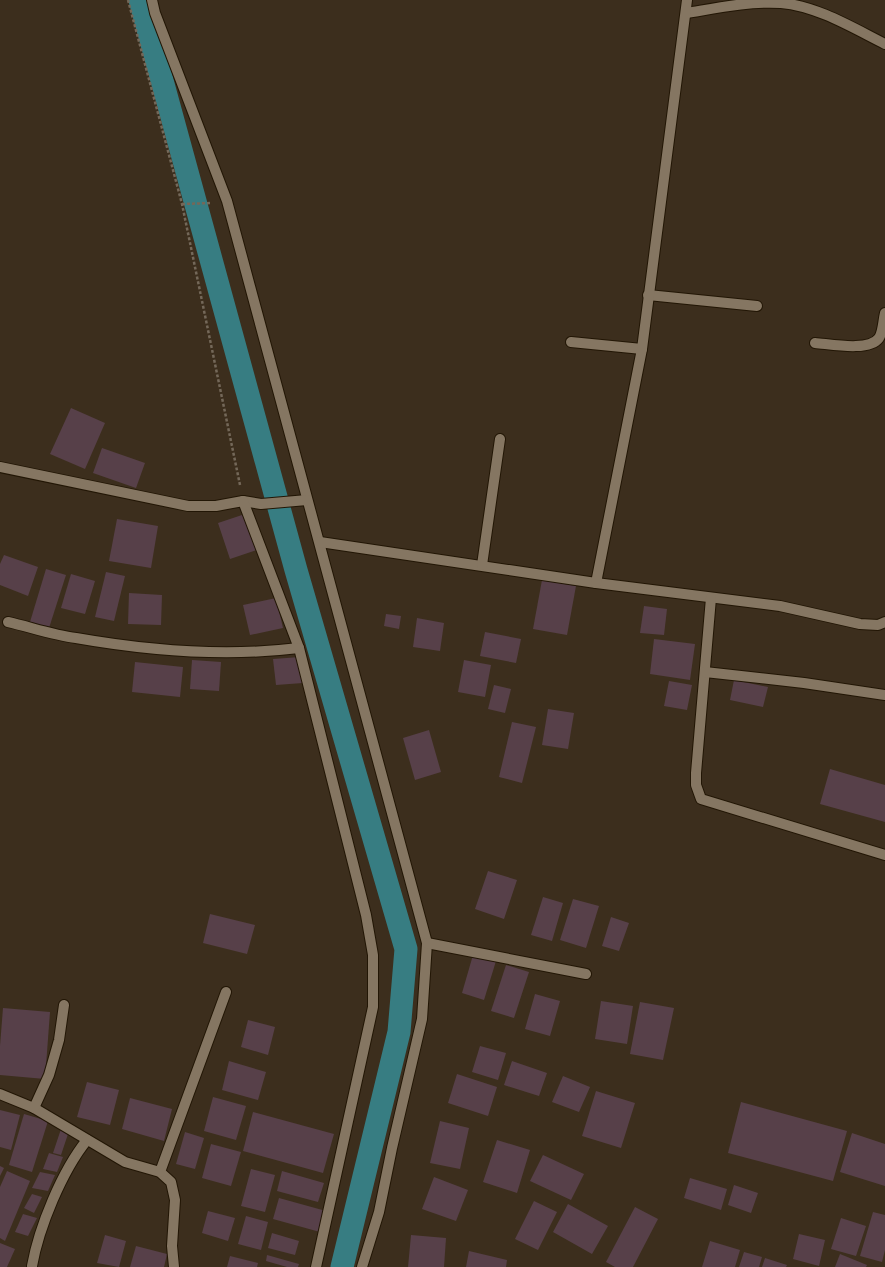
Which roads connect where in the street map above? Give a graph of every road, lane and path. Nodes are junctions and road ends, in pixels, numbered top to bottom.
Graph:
1 (128, 0) edge
2 (152, 0) edge
3 (687, 0) edge
4 (687, 12) junction
5 (885, 44) edge
6 (218, 202) dead end
7 (182, 204) junction
8 (648, 294) junction
9 (757, 306) dead end
10 (885, 313) edge
11 (571, 342) dead end
12 (815, 343) dead end
13 (642, 349) junction
14 (500, 439) dead end
15 (0, 467) edge
16 (307, 500) junction
17 (243, 501) junction
18 (320, 542) junction
19 (482, 565) junction
20 (596, 583) junction
21 (710, 598) junction
22 (8, 622) dead end
23 (885, 622) edge
24 (299, 648) junction
25 (705, 672) junction
26 (885, 695) edge
27 (885, 855) edge
28 (426, 943) junction
29 (586, 974) dead end
30 (226, 992) dead end
31 (64, 1005) dead end
32 (0, 1094) edge
33 (34, 1108) junction
34 (87, 1140) junction
35 (160, 1172) junction
36 (33, 1267) edge
37 (174, 1267) edge
38 (316, 1267) edge
39 (362, 1267) edge

1 - 7 path
2 - 16 street
3 - 4 street
4 - 5 street
4 - 8 street
6 - 7 path
7 - 17 path
8 - 9 street
8 - 13 street
10 - 12 street
11 - 13 street
13 - 20 street
14 - 19 street
15 - 17 street
16 - 17 street
16 - 18 street
17 - 24 street
18 - 19 street
18 - 28 street
19 - 20 street
20 - 21 street
21 - 23 street
21 - 25 street
22 - 24 street
24 - 38 street
25 - 26 street
25 - 27 street
28 - 29 street
28 - 39 street
30 - 35 street
31 - 33 street
32 - 33 street
33 - 34 street
34 - 35 street
34 - 36 street
35 - 37 street

